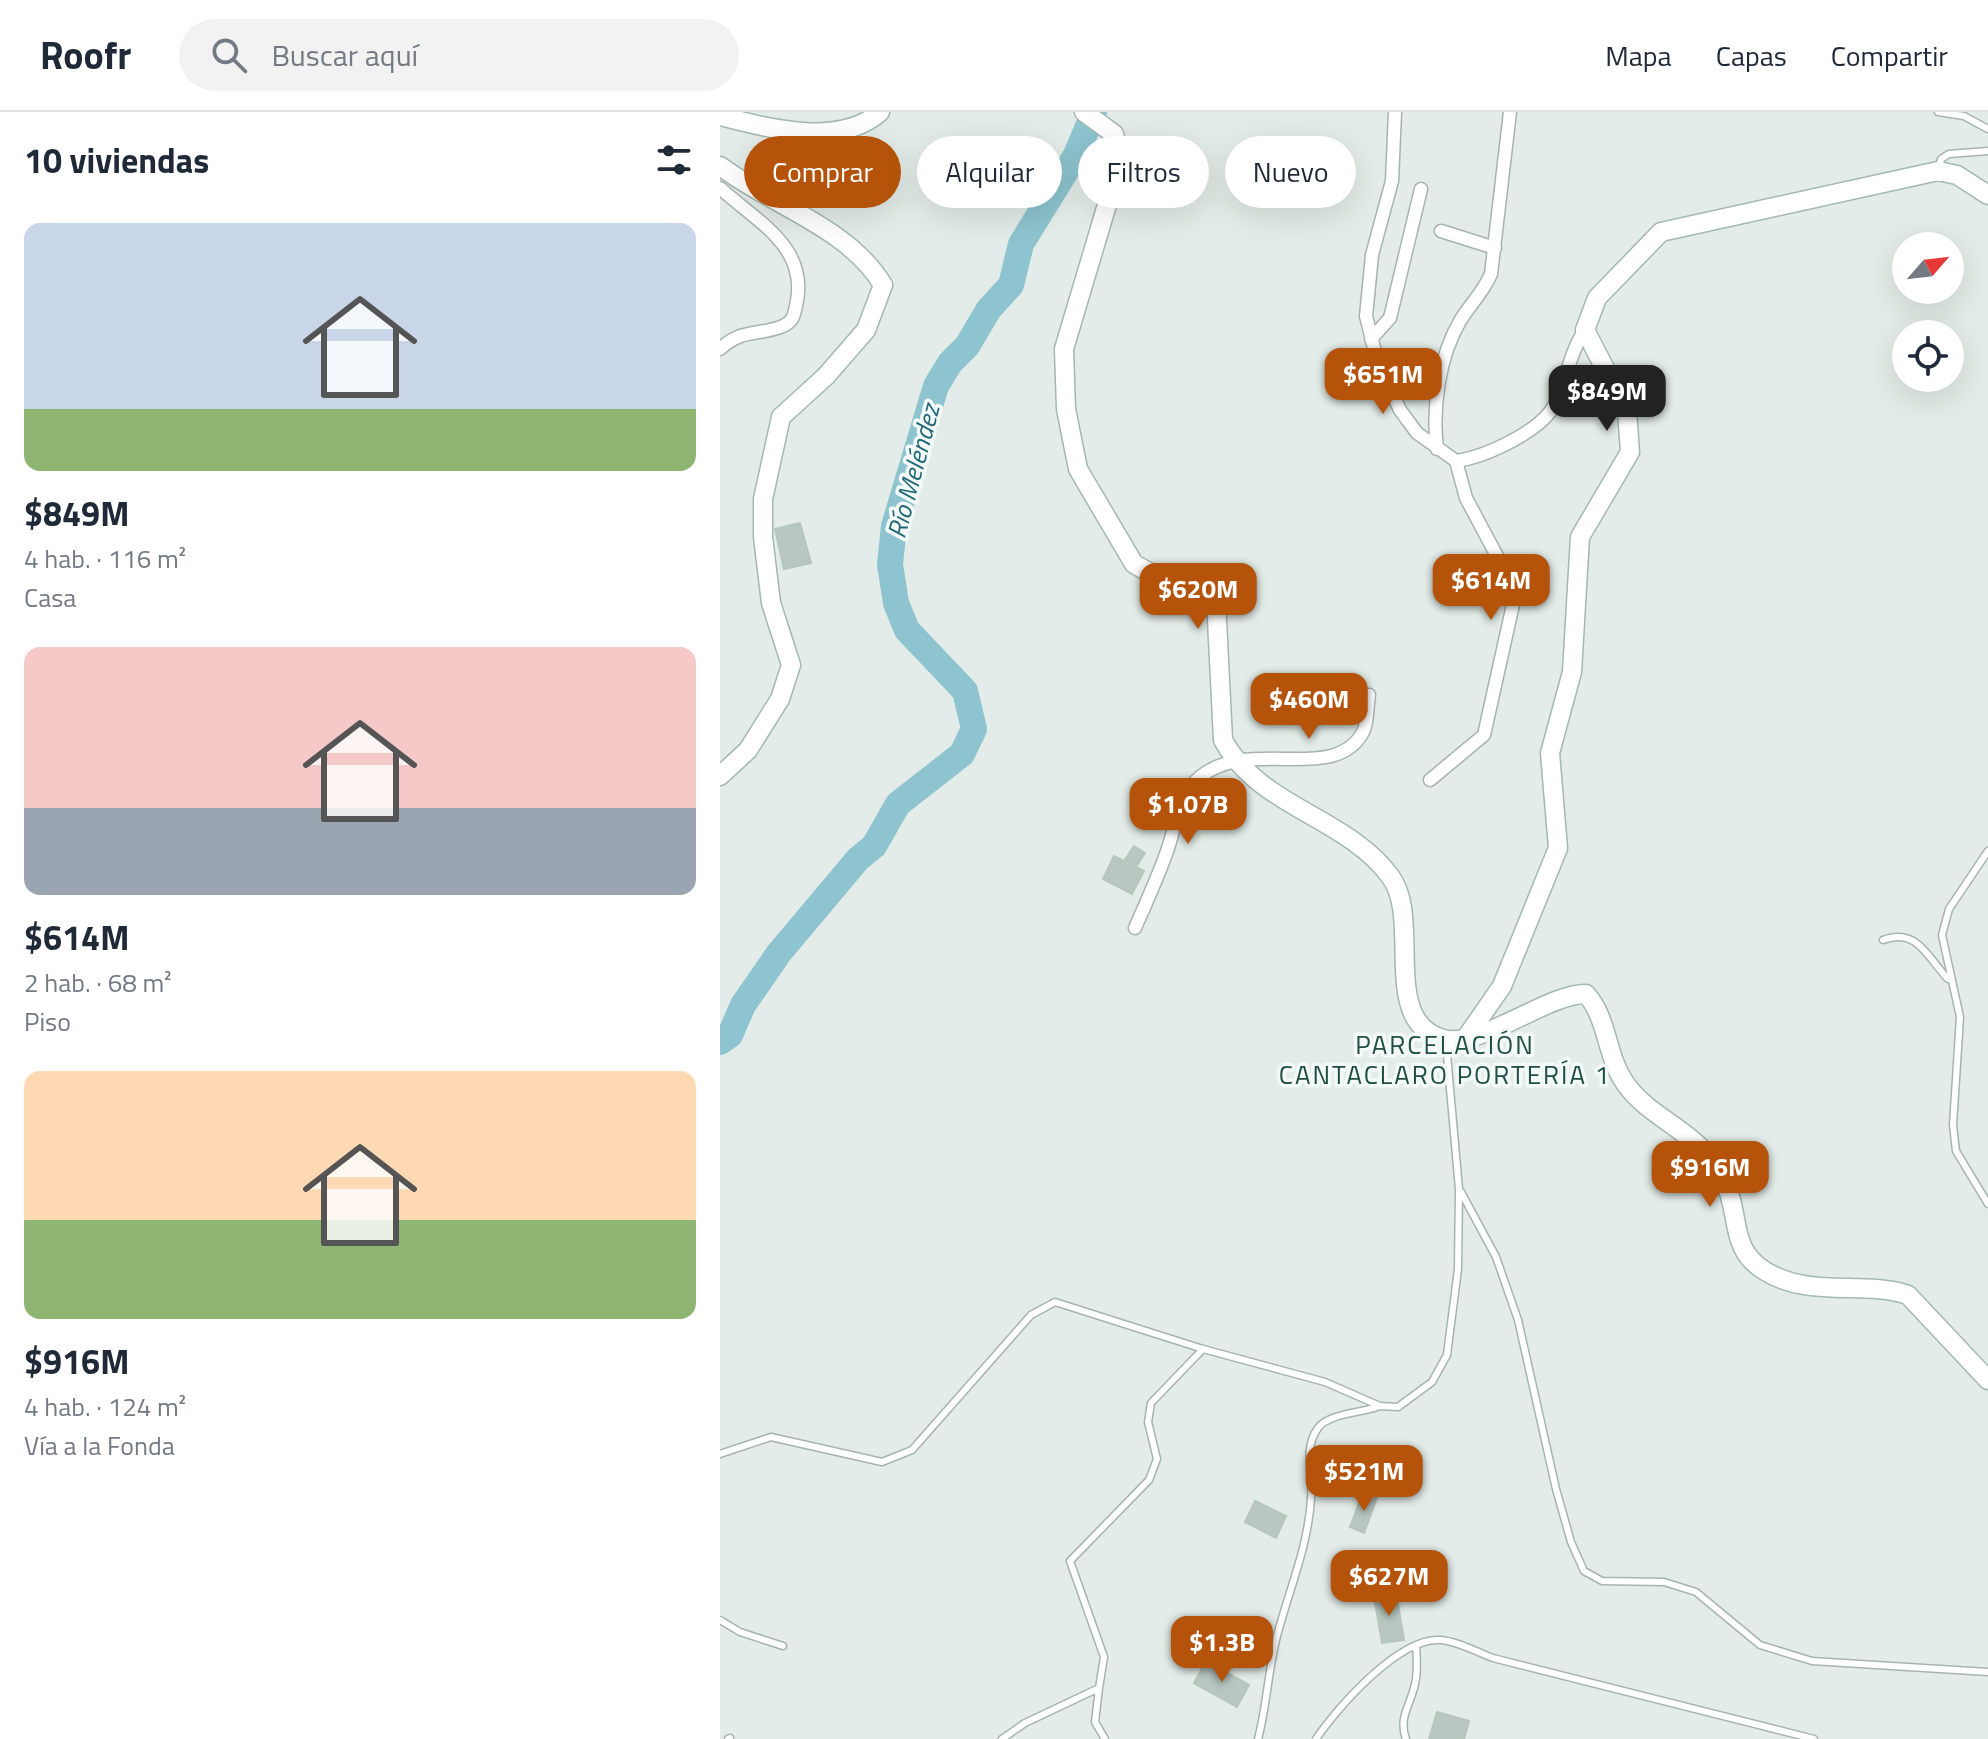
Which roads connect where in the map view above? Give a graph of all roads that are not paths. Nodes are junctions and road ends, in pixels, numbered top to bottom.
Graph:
1 (880, 112) edge
2 (1084, 112) edge
3 (1395, 112) edge
4 (1510, 112) edge
5 (1938, 112) edge
6 (720, 116) edge
7 (1988, 129) edge
8 (1988, 151) edge
9 (720, 166) edge
10 (1938, 171) junction
11 (720, 188) edge
12 (1421, 189) dead end
13 (1988, 195) edge
14 (1441, 231) dead end
15 (1495, 248) junction
16 (1585, 330) junction
17 (1371, 339) junction
18 (720, 349) edge
19 (1437, 449) junction
20 (1456, 461) junction
21 (1369, 695) dead end
22 (1234, 759) junction
23 (720, 776) edge
24 (1430, 780) dead end
25 (1988, 851) edge
26 (1135, 928) dead end
27 (1883, 940) dead end
28 (1950, 982) junction
29 (1468, 1035) junction
30 (1446, 1040) junction
31 (1459, 1189) junction
32 (1988, 1204) edge
33 (1203, 1349) junction
34 (1988, 1380) edge
35 (1380, 1406) junction
36 (720, 1454) edge
37 (720, 1620) edge
38 (1416, 1645) junction
39 (783, 1646) dead end
40 (1988, 1672) edge
41 (1099, 1688) junction
42 (1011, 1736) edge
43 (1002, 1739) edge
44 (1105, 1739) edge
45 (1258, 1739) edge
46 (1316, 1739) edge
47 (1406, 1739) edge
48 (1814, 1739) edge

1 - 6 street
2 - 22 street
3 - 17 street
4 - 15 street
5 - 7 lane
8 - 10 lane
9 - 23 street
10 - 13 street
10 - 16 street
11 - 18 street
12 - 17 street
14 - 15 street
15 - 19 street
16 - 20 street
16 - 29 street
17 - 19 street
19 - 20 street
20 - 24 street
21 - 22 street
22 - 26 street
22 - 30 street
25 - 28 lane
27 - 28 lane
28 - 32 lane
29 - 30 street
29 - 34 street
30 - 31 lane
31 - 35 lane
31 - 40 lane
33 - 35 lane
33 - 36 lane
33 - 41 lane
35 - 45 lane
37 - 39 lane
38 - 46 lane
38 - 47 lane
38 - 48 lane
41 - 42 lane
41 - 44 lane
42 - 43 lane

